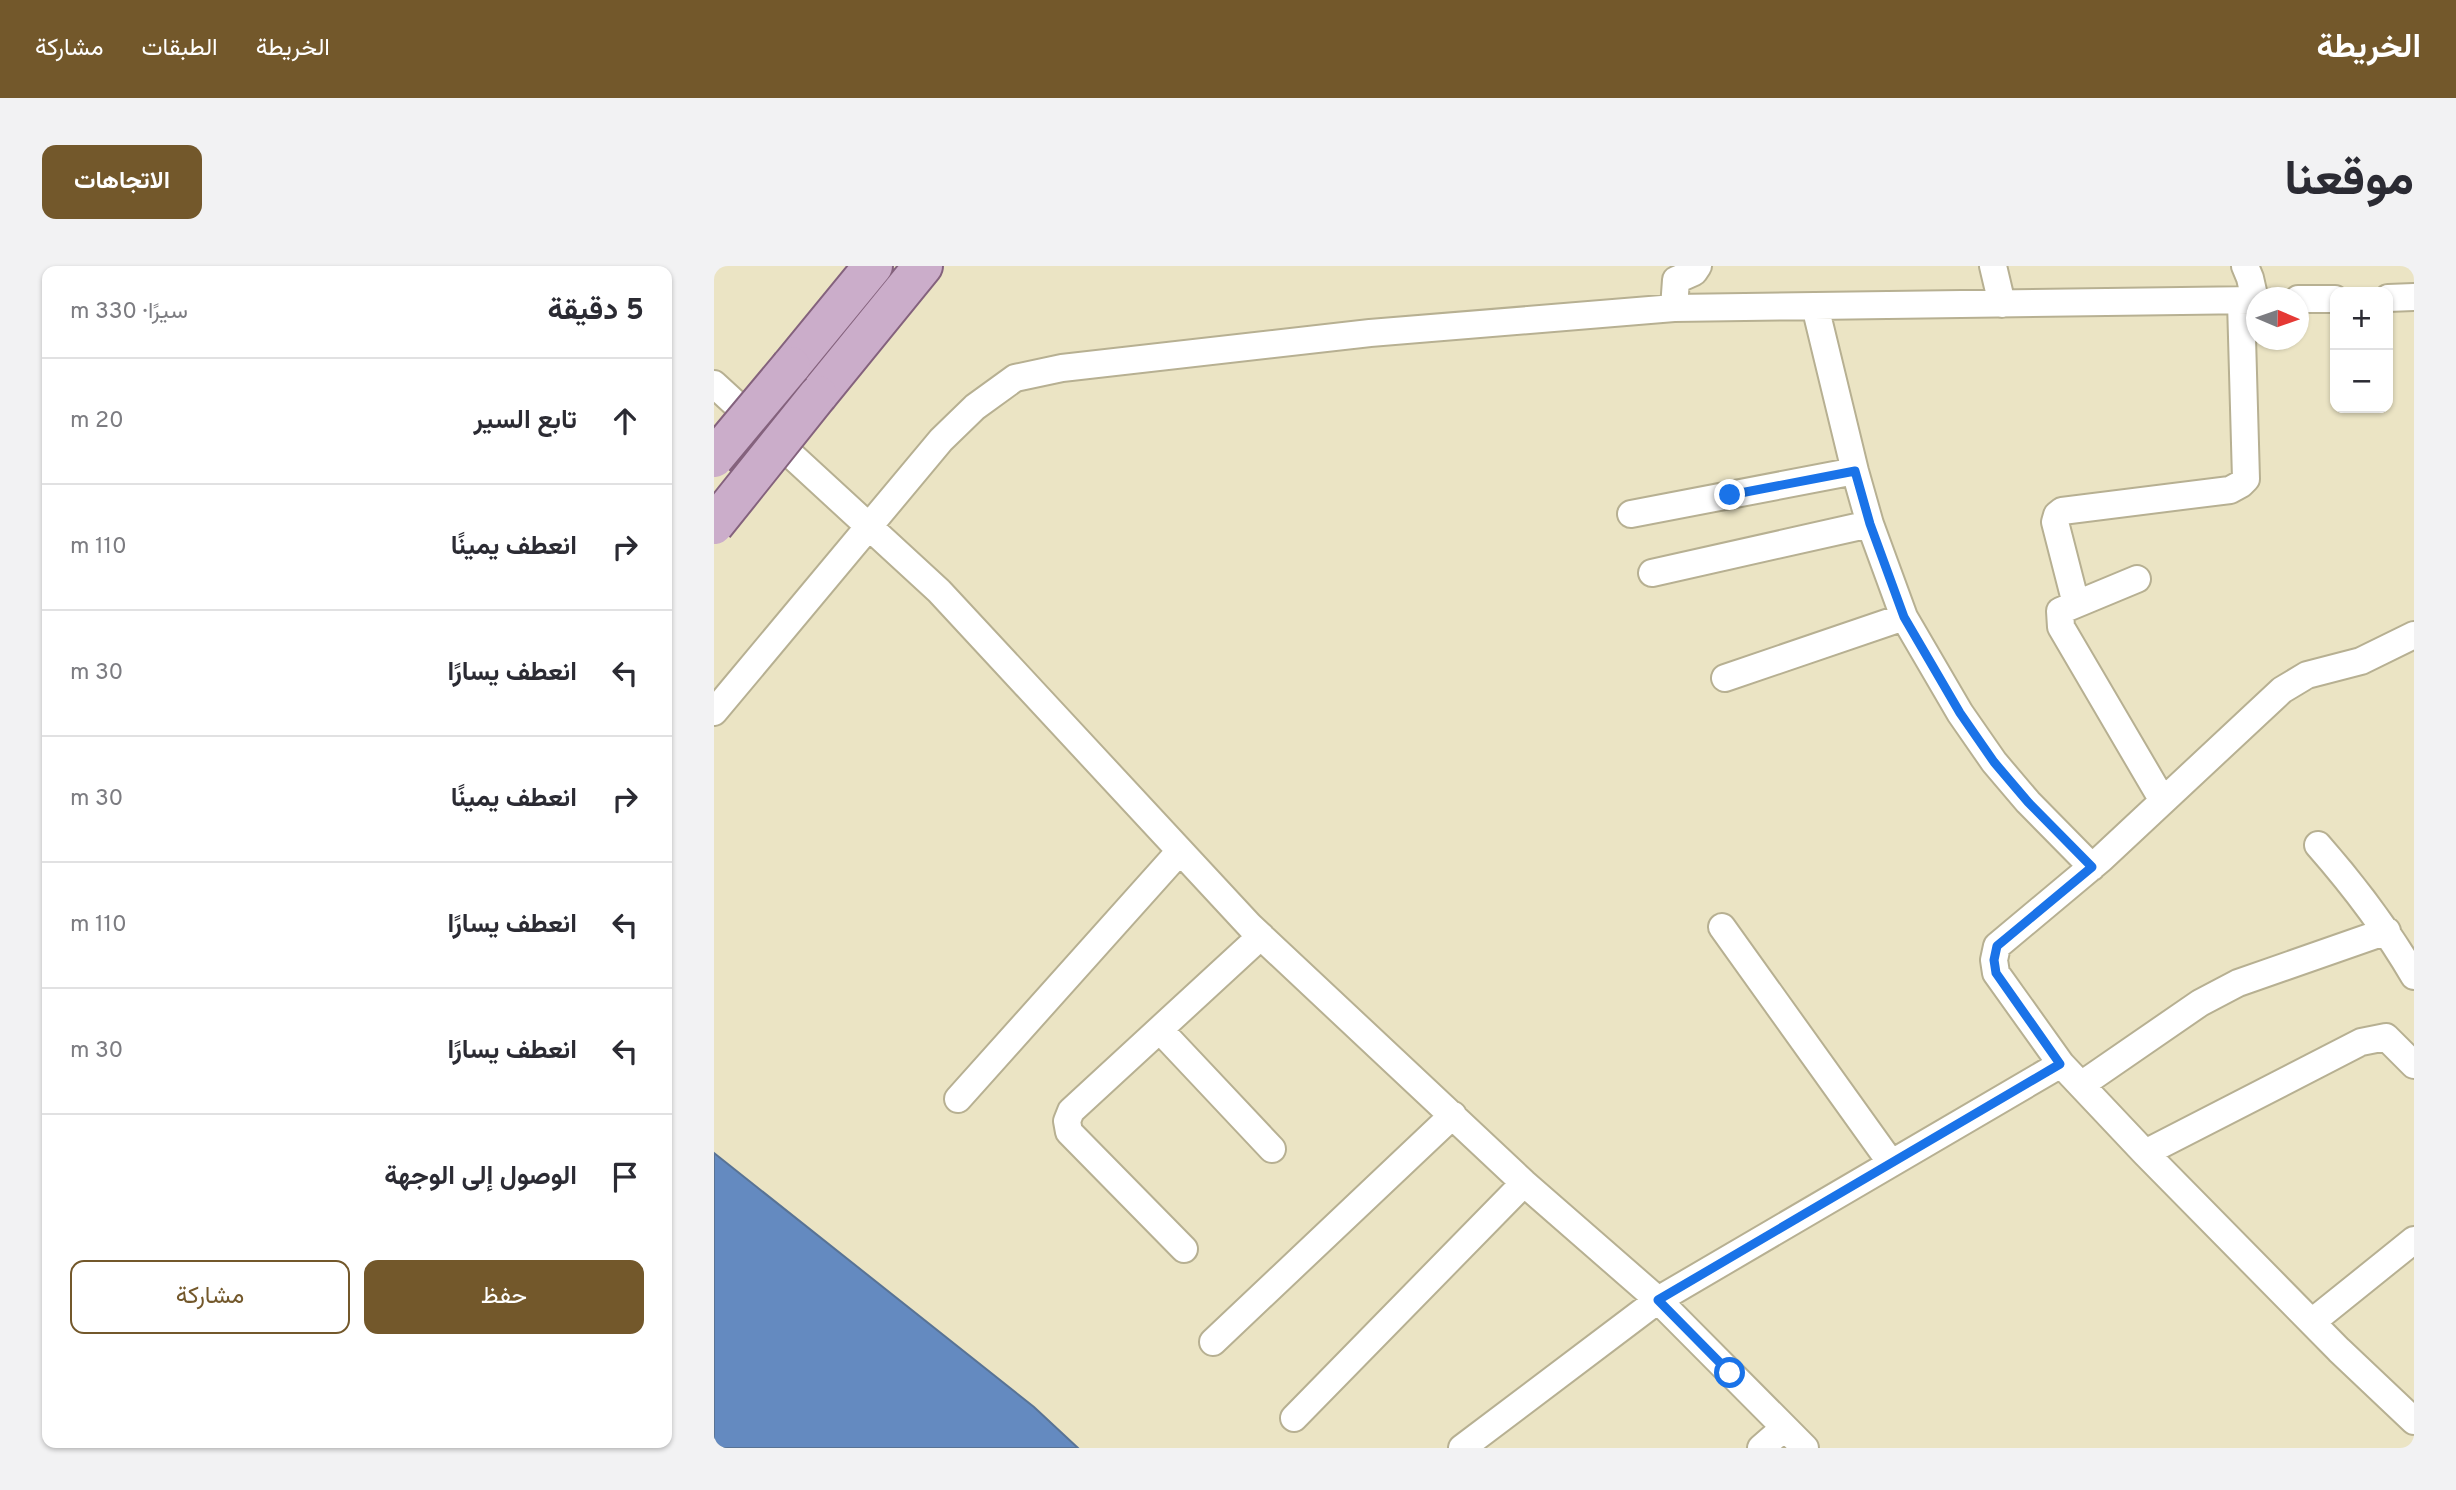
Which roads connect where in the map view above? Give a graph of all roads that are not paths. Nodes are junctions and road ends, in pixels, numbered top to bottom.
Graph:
1 (873, 266) edge
2 (923, 266) edge
3 (1698, 266) edge
4 (1993, 266) edge
5 (2245, 266) edge
6 (2250, 287) edge
7 (2393, 298) edge
8 (2414, 298) edge
9 (2309, 299) edge
10 (2330, 299) edge
11 (2246, 301) edge
12 (2002, 304) junction
13 (1815, 306) junction
14 (1674, 308) junction
15 (2250, 350) edge
16 (714, 384) edge
17 (714, 458) edge
18 (1855, 471) junction
19 (1631, 514) dead end
20 (1870, 524) junction
21 (714, 525) edge
22 (869, 525) junction
23 (1653, 573) dead end
24 (2137, 579) dead end
25 (2076, 604) junction
26 (1904, 617) junction
27 (2414, 635) edge
28 (1725, 678) dead end
29 (714, 712) edge
30 (2164, 801) junction
31 (2318, 845) dead end
32 (1180, 851) junction
33 (2092, 867) junction
34 (1722, 927) dead end
35 (2387, 932) junction
36 (1261, 936) junction
37 (2414, 976) edge
38 (1160, 1030) junction
39 (2410, 1054) edge
40 (2060, 1064) junction
41 (2081, 1086) junction
42 (958, 1099) dead end
43 (1453, 1115) junction
44 (1272, 1149) dead end
45 (2145, 1153) junction
46 (1891, 1163) junction
47 (1524, 1183) junction
48 (2414, 1240) edge
49 (1184, 1250) dead end
50 (1658, 1300) junction
51 (2312, 1322) junction
52 (1213, 1342) dead end
53 (1294, 1418) dead end
54 (2414, 1421) edge
55 (1784, 1428) junction
56 (1475, 1444) edge
57 (1760, 1448) edge
58 (1805, 1448) edge

1 - 17 main road, bridge
2 - 21 main road, bridge
3 - 14 street
4 - 12 street
5 - 6 street
7 - 8 street
9 - 10 street
11 - 12 street
12 - 13 street
13 - 14 street
13 - 18 street
14 - 22 street
15 - 25 street
16 - 22 street
18 - 19 street
18 - 20 street
20 - 23 street
20 - 26 street
22 - 29 street
22 - 32 street
24 - 25 street
25 - 30 street
26 - 28 street
26 - 33 street
27 - 30 street
30 - 33 street
31 - 35 street
32 - 36 street
32 - 42 street
33 - 40 street
34 - 46 street
35 - 37 street
35 - 41 street
36 - 38 street
36 - 43 street
38 - 44 street
38 - 49 street
39 - 45 street
40 - 41 street
40 - 46 street
41 - 45 street
43 - 47 street
43 - 52 street
45 - 51 street
46 - 50 street
47 - 50 street
47 - 53 street
48 - 51 street
50 - 55 street
50 - 56 street
51 - 54 street
55 - 57 street
55 - 58 street

